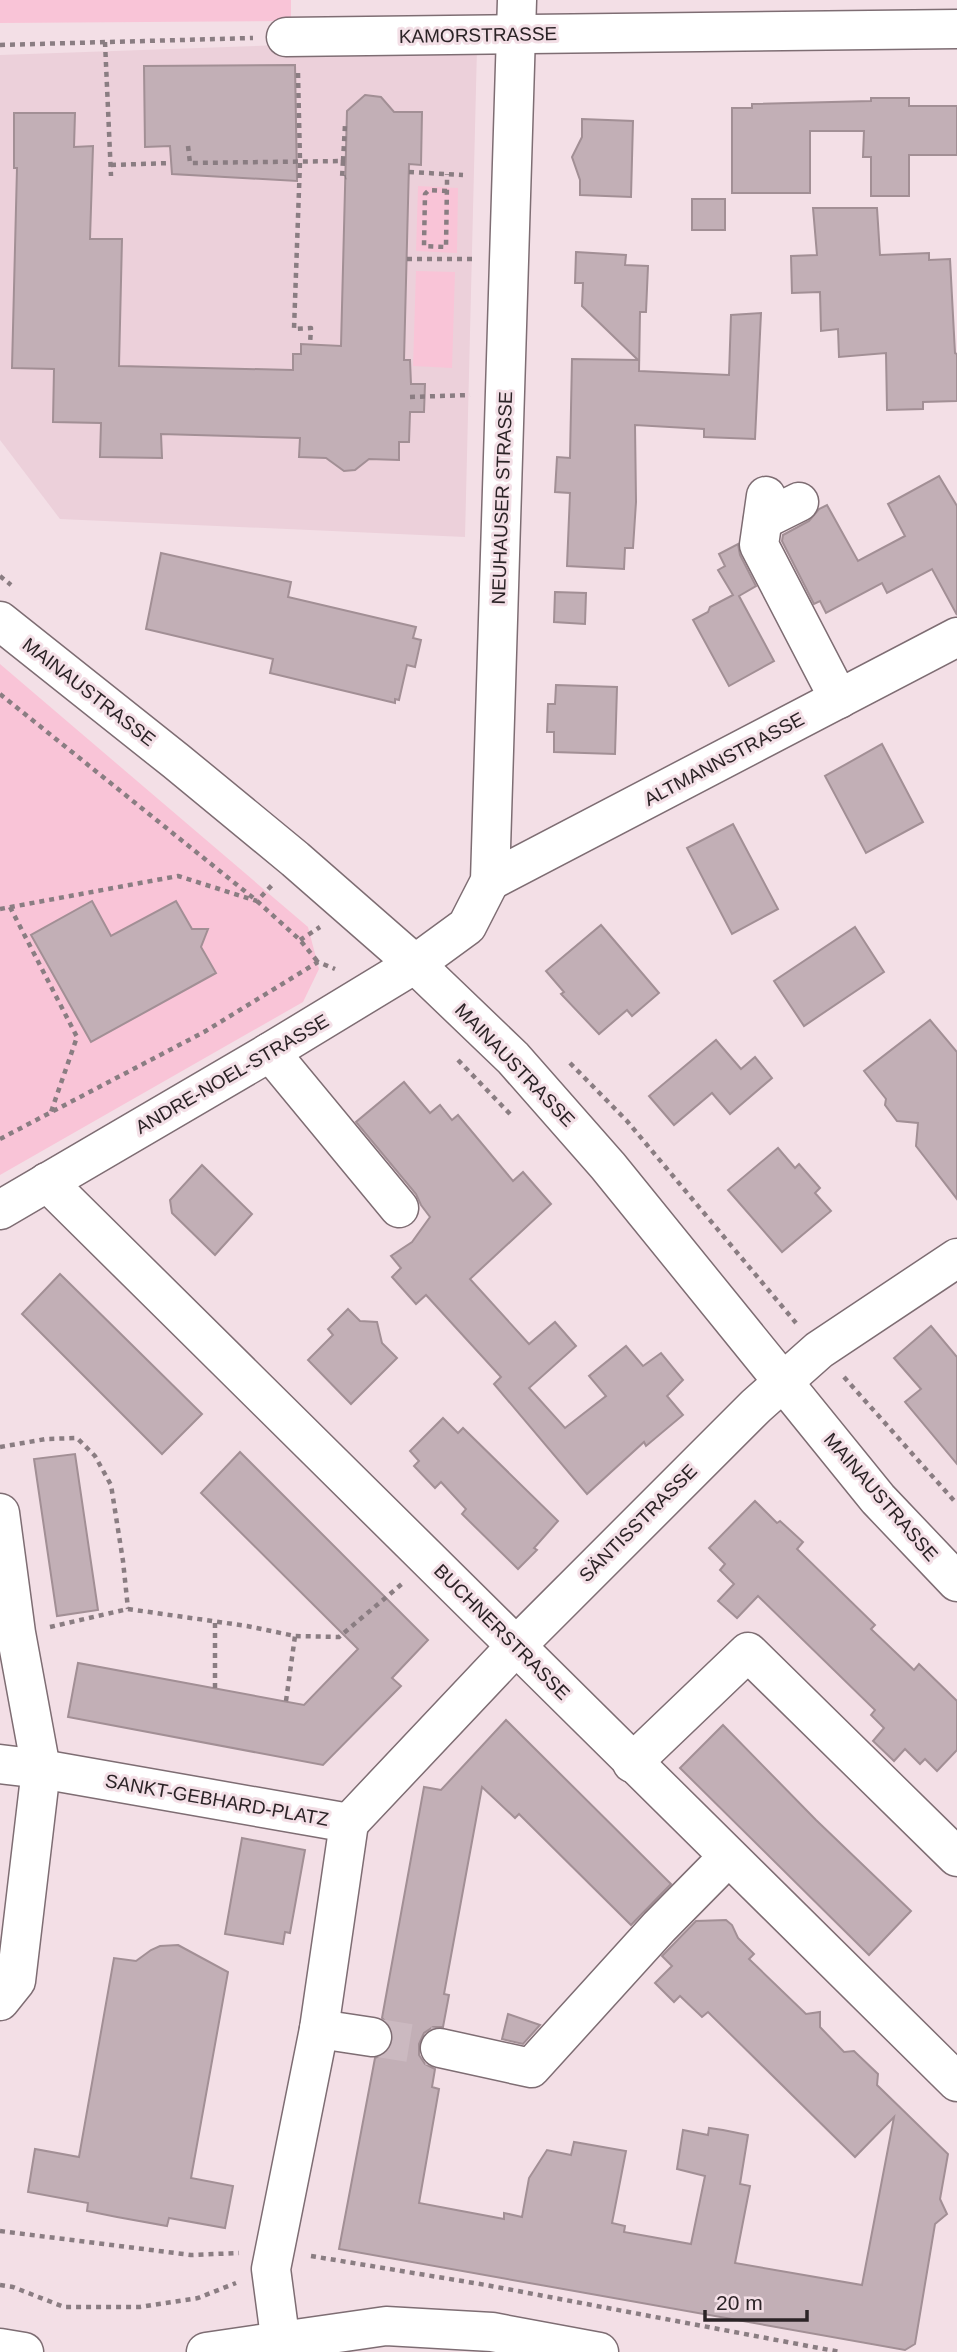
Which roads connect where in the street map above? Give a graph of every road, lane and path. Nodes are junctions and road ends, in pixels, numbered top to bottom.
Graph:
1 (517, 17) edge
2 (957, 29) edge
3 (292, 37) junction
4 (105, 42) junction
5 (0, 45) edge
6 (347, 125) dead end
7 (188, 146) dead end
8 (343, 161) junction
9 (300, 162) junction
10 (171, 163) dead end
11 (111, 165) junction
12 (409, 172) dead end
13 (447, 174) junction
14 (463, 175) dead end
15 (111, 176) dead end
16 (346, 177) dead end
17 (447, 191) junction
18 (407, 259) dead end
19 (510, 259) junction
20 (310, 345) dead end
21 (457, 395) dead end
22 (410, 397) dead end
23 (776, 506) dead end
24 (0, 621) edge
25 (957, 637) edge
26 (0, 694) edge
27 (839, 699) junction
28 (490, 881) junction
29 (257, 901) junction
30 (10, 907) junction
31 (0, 909) edge
32 (318, 962) junction
33 (415, 964) junction
34 (378, 987) junction
35 (270, 1052) junction
36 (561, 1054) dead end
37 (50, 1113) junction
38 (0, 1139) edge
39 (47, 1182) junction
40 (399, 1208) dead end
41 (0, 1210) edge
42 (957, 1258) edge
43 (820, 1350) junction
44 (784, 1382) junction
45 (0, 1447) edge
46 (957, 1504) edge
47 (0, 1513) edge
48 (428, 1558) junction
49 (957, 1582) edge
50 (128, 1609) junction
51 (215, 1622) junction
52 (16, 1633) junction
53 (295, 1636) junction
54 (516, 1646) junction
55 (215, 1688) dead end
56 (286, 1701) dead end
57 (632, 1763) junction
58 (0, 1764) edge
59 (41, 1769) junction
60 (349, 1823) junction
61 (728, 1857) junction
62 (957, 1857) edge
63 (0, 2001) edge
64 (319, 2029) junction
65 (372, 2036) tunnel mouth
66 (440, 2048) tunnel mouth
67 (957, 2082) edge
68 (0, 2231) edge
69 (274, 2251) junction
70 (320, 2256) junction
71 (0, 2285) edge
72 (281, 2346) edge
73 (0, 2348) edge
74 (24, 2352) edge
75 (206, 2352) edge
76 (599, 2352) edge
77 (840, 2352) edge

1 - 2 street, KAMORSTRASSE
1 - 3 street, KAMORSTRASSE
1 - 19 street, NEUHAUSER STRASSE
3 - 4 path
3 - 9 path
4 - 5 path
4 - 11 path
6 - 8 path
7 - 9 path
8 - 9 path
8 - 16 path
9 - 20 path
10 - 11 path
11 - 15 path
12 - 13 path
13 - 14 path
13 - 17 path
17 - 17 path
18 - 19 path
19 - 28 street, NEUHAUSER STRASSE
21 - 22 path
23 - 27 street
24 - 33 street, MAINAUSTRASSE
25 - 27 street, ALTMANNSTRASSE
26 - 29 path
27 - 28 street, ALTMANNSTRASSE
28 - 33 street, NEUHAUSER STRASSE
29 - 30 path
29 - 32 path
30 - 31 path
30 - 37 path
32 - 34 path
32 - 37 path
33 - 34 street, ANDRE-NOEL-STRASSE
33 - 44 street, MAINAUSTRASSE
34 - 35 street, ANDRE-NOEL-STRASSE
35 - 39 street, ANDRE-NOEL-STRASSE
35 - 40 street
36 - 43 path
37 - 38 path
39 - 41 street, ANDRE-NOEL-STRASSE
39 - 48 street, BUCHNERSTRASSE
42 - 43 street, SÄNTISSTRASSE
43 - 44 street, SÄNTISSTRASSE
43 - 46 path
44 - 49 street, MAINAUSTRASSE
44 - 54 street, SÄNTISSTRASSE
45 - 50 path
47 - 52 street
48 - 53 path
48 - 54 street, BUCHNERSTRASSE
50 - 51 path
50 - 52 path
51 - 53 path
51 - 55 path
52 - 59 street
53 - 56 path
54 - 57 street, BUCHNERSTRASSE
54 - 60 street, SÄNTISSTRASSE
57 - 61 street, BUCHNERSTRASSE
57 - 62 street
58 - 59 street, SANKT-GEBHARD-PLATZ
59 - 60 street, SANKT-GEBHARD-PLATZ
59 - 63 street
60 - 64 street, SANKT-GEBHARD-PLATZ
61 - 66 street
61 - 67 street, BUCHNERSTRASSE
64 - 65 street
64 - 69 street, SANKT-GEBHARD-PLATZ
68 - 69 path
69 - 70 path
69 - 70 path
69 - 71 path
69 - 72 street, SANKT-GEBHARD-PLATZ
70 - 77 path
72 - 75 street
72 - 76 street
73 - 74 street

